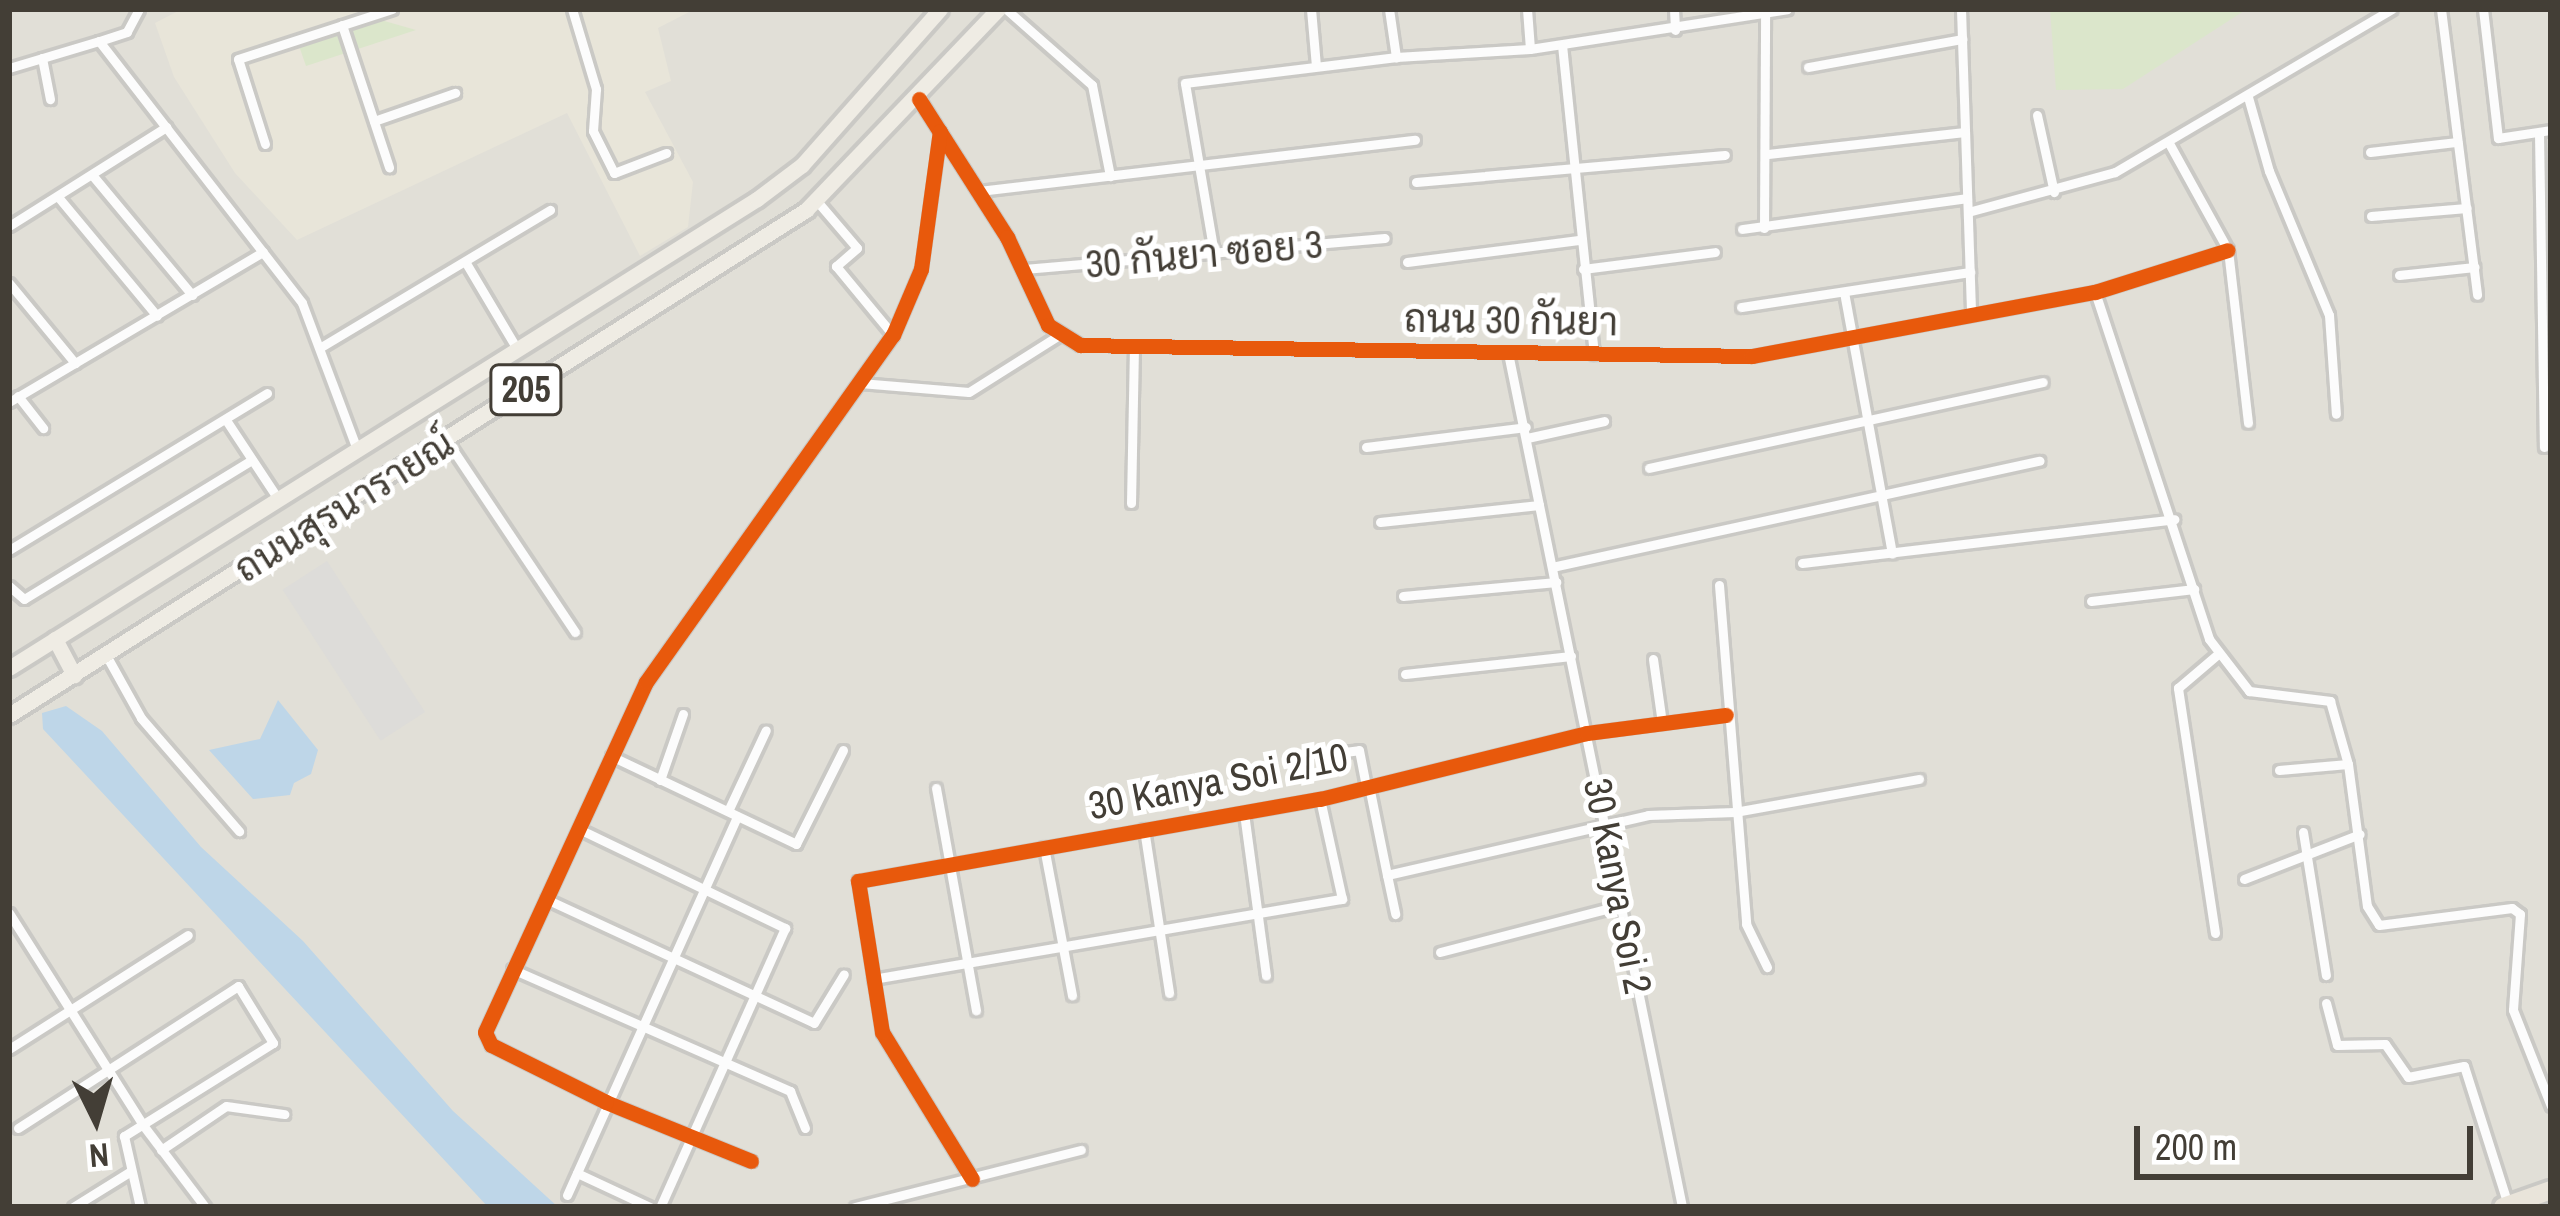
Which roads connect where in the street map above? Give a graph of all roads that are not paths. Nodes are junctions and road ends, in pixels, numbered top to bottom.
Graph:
1 (139, 9) edge
2 (392, 9) edge
3 (572, 9) edge
4 (940, 9) edge
5 (1002, 9) edge
6 (1311, 9) edge
7 (1389, 9) edge
8 (1528, 9) edge
9 (1674, 9) edge
10 (1787, 9) edge
11 (1961, 9) edge
12 (2392, 9) edge
13 (2441, 9) edge
14 (2483, 9) edge
15 (1765, 14) junction
16 (342, 26) junction
17 (1676, 30) junction
18 (1962, 39) junction
19 (99, 41) junction
20 (1562, 45) junction
21 (1530, 50) junction
22 (1396, 57) junction
23 (42, 58) junction
24 (1316, 67) junction
25 (1808, 67) dead end
26 (9, 68) edge
27 (455, 93) dead end
28 (2248, 97) junction
29 (50, 99) dead end
30 (919, 99) junction
31 (2037, 115) dead end
32 (374, 121) junction
33 (166, 128) junction
34 (940, 131) junction
35 (1965, 132) junction
36 (2545, 132) edge
37 (1415, 140) dead end
38 (2456, 142) junction
39 (265, 144) dead end
40 (2170, 145) junction
41 (2370, 152) dead end
42 (666, 153) dead end
43 (1725, 154) dead end
44 (1768, 154) junction
45 (389, 166) dead end
46 (1198, 166) junction
47 (1573, 170) junction
48 (93, 176) junction
49 (1110, 176) junction
50 (1416, 182) dead end
51 (979, 191) junction
52 (2054, 192) junction
53 (59, 198) junction
54 (1967, 198) junction
55 (816, 200) junction
56 (2467, 208) junction
57 (550, 210) dead end
58 (1968, 212) junction
59 (2372, 216) dead end
60 (9, 226) edge
61 (1764, 228) junction
62 (1742, 229) dead end
63 (1384, 238) dead end
64 (1579, 240) junction
65 (2228, 250) junction
66 (263, 252) junction
67 (1715, 252) dead end
68 (1214, 253) junction
69 (1406, 262) dead end
70 (466, 263) junction
71 (2475, 268) junction
72 (1024, 269) junction
73 (1583, 269) junction
74 (1970, 272) junction
75 (2399, 275) dead end
76 (9, 283) edge
77 (1844, 292) junction
78 (2095, 292) junction
79 (192, 295) junction
80 (2476, 295) dead end
81 (1741, 307) dead end
82 (1971, 315) junction
83 (157, 316) junction
84 (893, 334) junction
85 (1057, 337) junction
86 (1852, 338) junction
87 (1134, 346) junction
88 (321, 347) junction
89 (517, 350) junction
90 (1508, 353) junction
91 (1594, 354) junction
92 (75, 363) junction
93 (2043, 382) dead end
94 (860, 383) junction
95 (267, 393) dead end
96 (14, 399) edge
97 (2336, 414) dead end
98 (1868, 416) junction
99 (226, 420) junction
100 (1604, 421) dead end
101 (2248, 423) dead end
102 (43, 428) dead end
103 (1526, 432) junction
104 (447, 440) junction
105 (1366, 447) dead end
106 (2544, 447) dead end
107 (357, 449) junction
108 (253, 460) junction
109 (2040, 461) dead end
110 (1649, 468) dead end
111 (1883, 490) junction
112 (278, 499) junction
113 (1131, 503) dead end
114 (1539, 505) junction
115 (2174, 519) junction
116 (1381, 521) dead end
117 (9, 550) edge
118 (1892, 554) junction
119 (1802, 563) dead end
120 (1552, 567) junction
121 (1556, 582) junction
122 (1719, 585) dead end
123 (9, 586) edge
124 (2194, 589) junction
125 (1403, 596) dead end
126 (2091, 601) dead end
127 (575, 632) dead end
128 (55, 639) junction
129 (2218, 654) junction
130 (106, 655) junction
131 (1571, 656) junction
132 (1653, 659) dead end
133 (9, 668) edge
134 (1405, 674) dead end
135 (74, 675) junction
136 (683, 714) dead end
137 (1726, 715) junction
138 (9, 716) edge
139 (1662, 723) junction
140 (766, 730) dead end
141 (1587, 733) junction
142 (843, 750) dead end
143 (1328, 754) dead end
144 (611, 755) junction
145 (2348, 764) junction
146 (2279, 770) dead end
147 (1918, 779) dead end
148 (660, 780) junction
149 (1367, 786) junction
150 (936, 788) dead end
151 (1320, 800) junction
152 (1736, 812) junction
153 (733, 813) junction
154 (1244, 813) junction
155 (1606, 823) junction
156 (579, 829) junction
157 (1144, 829) junction
158 (239, 831) dead end
159 (2303, 832) dead end
160 (2360, 834) junction
161 (1044, 847) junction
162 (2313, 857) junction
163 (950, 864) junction
164 (1387, 874) junction
165 (2244, 879) dead end
166 (705, 888) junction
167 (546, 898) junction
168 (1622, 905) junction
169 (9, 913) edge
170 (1257, 914) junction
171 (1394, 914) dead end
172 (1158, 931) junction
173 (2215, 933) dead end
174 (188, 935) dead end
175 (1063, 947) junction
176 (1441, 952) dead end
177 (672, 958) junction
178 (968, 963) junction
179 (1767, 967) dead end
180 (512, 969) junction
181 (844, 974) dead end
182 (2326, 975) dead end
183 (1266, 976) dead end
184 (873, 979) junction
185 (1169, 993) dead end
186 (1072, 995) dead end
187 (755, 996) junction
188 (2326, 1003) dead end
189 (70, 1010) junction
190 (976, 1010) dead end
191 (639, 1028) junction
192 (9, 1049) edge
193 (723, 1066) junction
194 (110, 1072) junction
195 (606, 1102) junction
196 (2551, 1106) edge
197 (284, 1114) dead end
198 (143, 1125) junction
199 (18, 1128) dead end
200 (806, 1128) dead end
201 (692, 1138) junction
202 (161, 1150) junction
203 (1081, 1150) dead end
204 (751, 1161) dead end
205 (131, 1171) junction
206 (578, 1173) junction
207 (972, 1179) junction
208 (2551, 1190) edge
209 (567, 1196) dead end
210 (885, 1203) edge
211 (2505, 1206) edge
212 (73, 1207) edge
213 (140, 1207) edge
214 (205, 1207) edge
215 (650, 1207) edge
216 (660, 1207) edge
217 (854, 1207) edge
218 (1682, 1207) edge

1 - 19 street
2 - 16 street
3 - 42 street
4 - 89 main road, ถนนสุรนารายณ์ / 205
5 - 30 main road, ถนนสุรนารายณ์ / 205
5 - 49 street
6 - 24 street
7 - 22 street
8 - 21 street
9 - 17 street
10 - 15 street
11 - 18 street
12 - 28 street
13 - 38 street
14 - 36 street
15 - 17 street
15 - 44 street
16 - 32 street
16 - 39 street
17 - 20 street
18 - 25 street
18 - 35 street
19 - 23 street
19 - 33 street
20 - 21 street
20 - 47 street
21 - 22 street
22 - 24 street
23 - 26 street
23 - 29 street
24 - 46 street
27 - 32 street
28 - 40 street
28 - 97 street
30 - 34 street
30 - 55 main road, ถนนสุรนารายณ์ / 205
31 - 52 street
32 - 45 street
33 - 48 street
33 - 66 street
34 - 51 street
34 - 84 street
35 - 44 street
35 - 54 street
36 - 106 street
37 - 46 street
38 - 41 street
38 - 56 street
40 - 52 street
40 - 65 street
43 - 47 street
44 - 61 street
46 - 49 street
46 - 68 street
47 - 50 street
47 - 64 street
48 - 53 street
48 - 79 street
49 - 51 street
51 - 72 street
52 - 58 street
53 - 60 street
53 - 83 street
54 - 58 street
54 - 61 street
55 - 84 street
55 - 104 main road, ถนนสุรนารายณ์ / 205
56 - 59 street
56 - 71 street
57 - 70 street
58 - 74 street
61 - 62 street
63 - 68 street, 30 กันยา ซอย 3
64 - 69 street
64 - 73 street
65 - 78 street, ถนน 30 กันยา
65 - 101 street
66 - 79 street
66 - 88 street
67 - 73 street
68 - 72 street, 30 กันยา ซอย 3
70 - 88 street
70 - 89 street
71 - 75 street
71 - 80 street
72 - 85 street
73 - 91 street
74 - 77 street
74 - 82 street
76 - 92 street
77 - 81 street
77 - 86 street
78 - 82 street, ถนน 30 กันยา
78 - 115 street
79 - 83 street
82 - 86 street, ถนน 30 กันยา
83 - 92 street
84 - 94 street
85 - 87 street, ถนน 30 กันยา
85 - 94 street
86 - 91 street, ถนน 30 กันยา
86 - 98 street
87 - 90 street, ถนน 30 กันยา
87 - 113 street
88 - 107 street
89 - 107 main road, ถนนสุรนารายณ์ / 205
90 - 91 street, ถนน 30 กันยา
90 - 103 street, 30 Kanya Soi 2
92 - 96 street
93 - 98 street
94 - 144 street
95 - 99 street
96 - 102 street
98 - 110 street
98 - 111 street
99 - 108 street
99 - 117 street
100 - 103 street
103 - 105 street
103 - 114 street, 30 Kanya Soi 2
104 - 127 street
104 - 130 main road, ถนนสุรนารายณ์ / 205
107 - 112 main road, ถนนสุรนารายณ์ / 205
108 - 112 street
108 - 123 street
109 - 111 street
111 - 118 street
111 - 120 street
112 - 128 main road, ถนนสุรนารายณ์ / 205
114 - 116 street
114 - 120 street, 30 Kanya Soi 2
115 - 118 street
115 - 124 street
118 - 119 street
120 - 121 street, 30 Kanya Soi 2
121 - 125 street
121 - 131 street, 30 Kanya Soi 2
122 - 137 street
124 - 126 street
124 - 129 street
128 - 133 main road, ถนนสุรนารายณ์ / 205
128 - 135 main road
129 - 145 street
129 - 173 street
130 - 135 main road, ถนนสุรนารายณ์ / 205
130 - 158 street
131 - 134 street
131 - 141 street, 30 Kanya Soi 2
132 - 139 street
135 - 138 main road, ถนนสุรนารายณ์ / 205
136 - 148 street
137 - 139 street, 30 Kanya Soi 2/10
137 - 152 street
139 - 141 street, 30 Kanya Soi 2/10
140 - 153 street
141 - 149 street, 30 Kanya Soi 2/10
141 - 155 street, 30 Kanya Soi 2
142 - 153 street
143 - 149 street
144 - 148 street
144 - 156 street
145 - 146 street
145 - 160 street
147 - 152 street
148 - 153 street
149 - 151 street, 30 Kanya Soi 2/10
149 - 164 street
150 - 163 street
151 - 154 street, 30 Kanya Soi 2/10
151 - 170 street
152 - 155 street
152 - 179 street
153 - 166 street
154 - 157 street, 30 Kanya Soi 2/10
154 - 170 street
155 - 164 street
155 - 168 street, 30 Kanya Soi 2
156 - 166 street
156 - 167 street
157 - 161 street, 30 Kanya Soi 2/10
157 - 172 street
159 - 162 street
160 - 162 street
160 - 196 street
161 - 163 street, 30 Kanya Soi 2/10
161 - 175 street
162 - 165 street
162 - 182 street
163 - 178 street
163 - 184 street, 30 Kanya Soi 2/10
164 - 171 street
166 - 177 street
166 - 187 street
167 - 177 street
167 - 180 street
168 - 176 street
168 - 218 street, 30 Kanya Soi 2
169 - 189 street
170 - 172 street
170 - 183 street
172 - 175 street
172 - 185 street
174 - 189 street
175 - 178 street
175 - 186 street
177 - 187 street
177 - 191 street
178 - 184 street
178 - 190 street
180 - 191 street
180 - 195 street
181 - 187 street
184 - 207 street
187 - 193 street
188 - 211 street
189 - 192 street
189 - 194 street
191 - 193 street
191 - 195 street
193 - 200 street
193 - 201 street
194 - 198 street
194 - 198 street
194 - 199 street
195 - 201 street
195 - 206 street
197 - 202 street
198 - 202 street
198 - 205 street
201 - 204 street
201 - 216 street
202 - 214 street
203 - 207 street
205 - 212 street
205 - 213 street
206 - 209 street
206 - 215 street
207 - 210 street
208 - 211 highway
210 - 217 street

